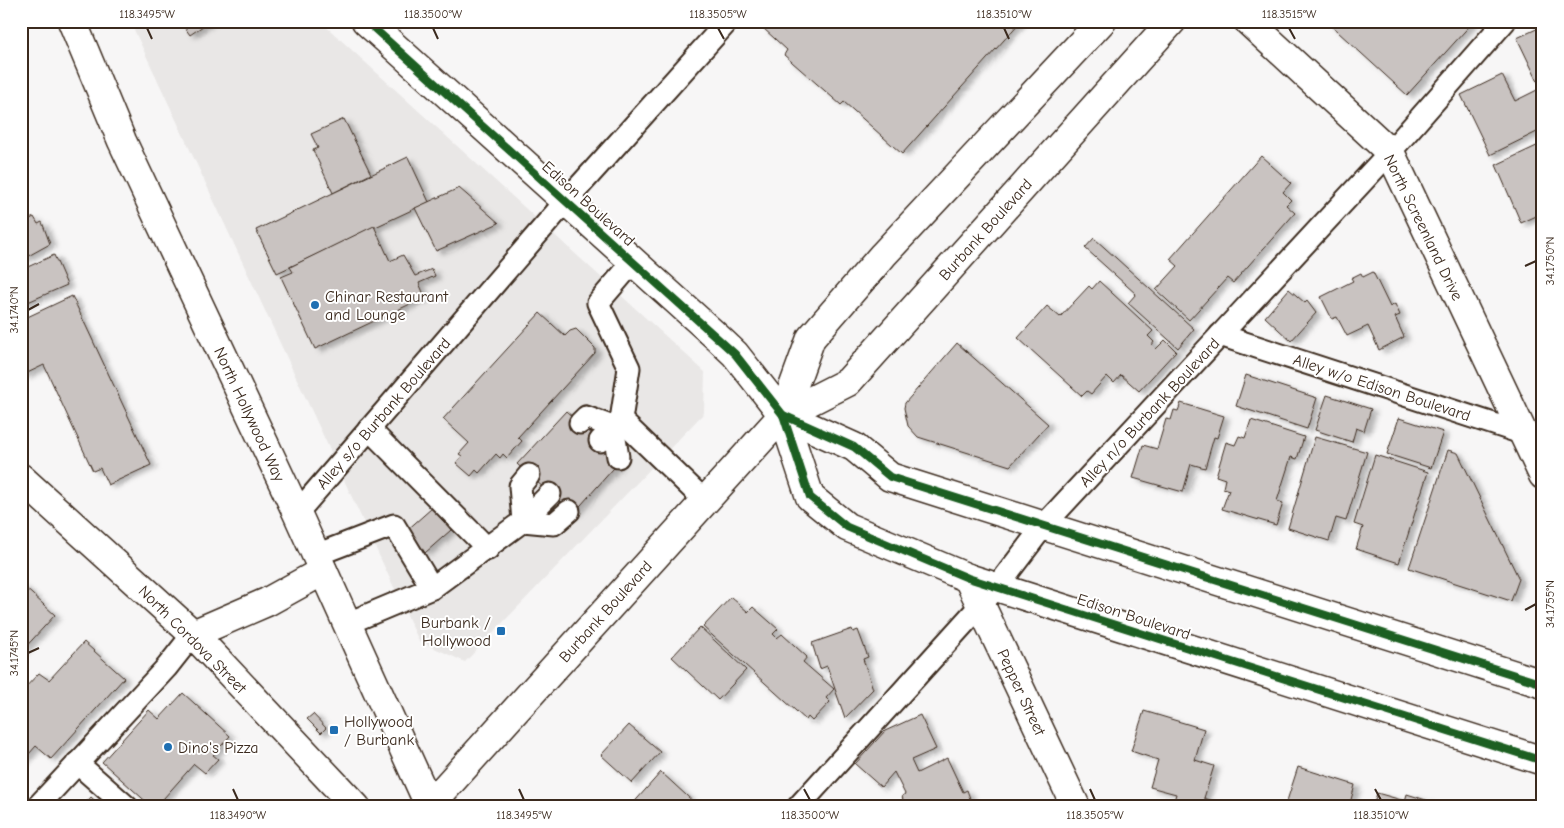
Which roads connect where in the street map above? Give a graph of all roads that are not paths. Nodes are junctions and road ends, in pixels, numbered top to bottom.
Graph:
1 (72, 21) edge
2 (366, 21) edge
3 (728, 21) edge
4 (1102, 21) edge
5 (1172, 21) edge
6 (1248, 21) edge
7 (1506, 21) edge
8 (1390, 152) junction
9 (566, 201) junction
10 (633, 262) junction
11 (1220, 335) junction
12 (783, 415) junction
13 (580, 423) dead end
14 (369, 429) junction
15 (611, 429) junction
16 (1533, 437) edge
17 (618, 457) dead end
18 (529, 474) dead end
19 (1543, 475) edge
20 (21, 478) edge
21 (550, 494) dead end
22 (705, 501) junction
23 (569, 511) dead end
24 (297, 513) junction
25 (523, 521) junction
26 (1045, 524) junction
27 (488, 549) junction
28 (320, 563) junction
29 (432, 588) junction
30 (988, 596) junction
31 (346, 624) junction
32 (193, 634) junction
33 (1543, 684) edge
34 (1543, 762) edge
35 (77, 763) junction
36 (429, 806) edge
37 (38, 807) edge
38 (127, 807) edge
39 (356, 807) edge
40 (798, 807) edge
41 (1076, 807) edge

1 - 24 main road, North Hollywood Way
2 - 9 main road, Edison Boulevard
3 - 9 lane, Alley s/o Burbank Boulevard
4 - 12 main road, Burbank Boulevard
5 - 12 main road, Burbank Boulevard
6 - 8 main road, North Screenland Drive
7 - 8 lane, Alley n/o Burbank Boulevard
8 - 11 lane, Alley n/o Burbank Boulevard
8 - 16 main road, North Screenland Drive
9 - 10 main road, Edison Boulevard
9 - 14 lane, Alley s/o Burbank Boulevard
10 - 12 main road, Edison Boulevard
10 - 15 lane
11 - 16 lane, Alley w/o Edison Boulevard
11 - 26 lane, Alley n/o Burbank Boulevard
12 - 22 main road, Burbank Boulevard
12 - 26 main road, Edison Boulevard
12 - 30 main road, Edison Boulevard
13 - 15 lane
14 - 24 lane, Alley s/o Burbank Boulevard
14 - 27 lane
15 - 17 lane
15 - 22 lane
16 - 19 main road, North Screenland Drive
18 - 25 lane
20 - 32 main road, North Cordova Street
21 - 25 lane
22 - 36 main road, Burbank Boulevard
23 - 25 lane
24 - 28 main road, North Hollywood Way
25 - 27 lane
26 - 30 lane, Alley n/o Burbank Boulevard
26 - 33 main road, Edison Boulevard
27 - 29 lane
28 - 29 lane
28 - 31 main road, North Hollywood Way
28 - 32 main road
29 - 31 lane
30 - 34 main road, Edison Boulevard
30 - 40 lane, Alley n/o Burbank Boulevard
30 - 41 main road, Pepper Street
31 - 36 main road, North Hollywood Way
32 - 35 lane
32 - 39 main road, North Cordova Street
35 - 37 lane
35 - 38 lane

